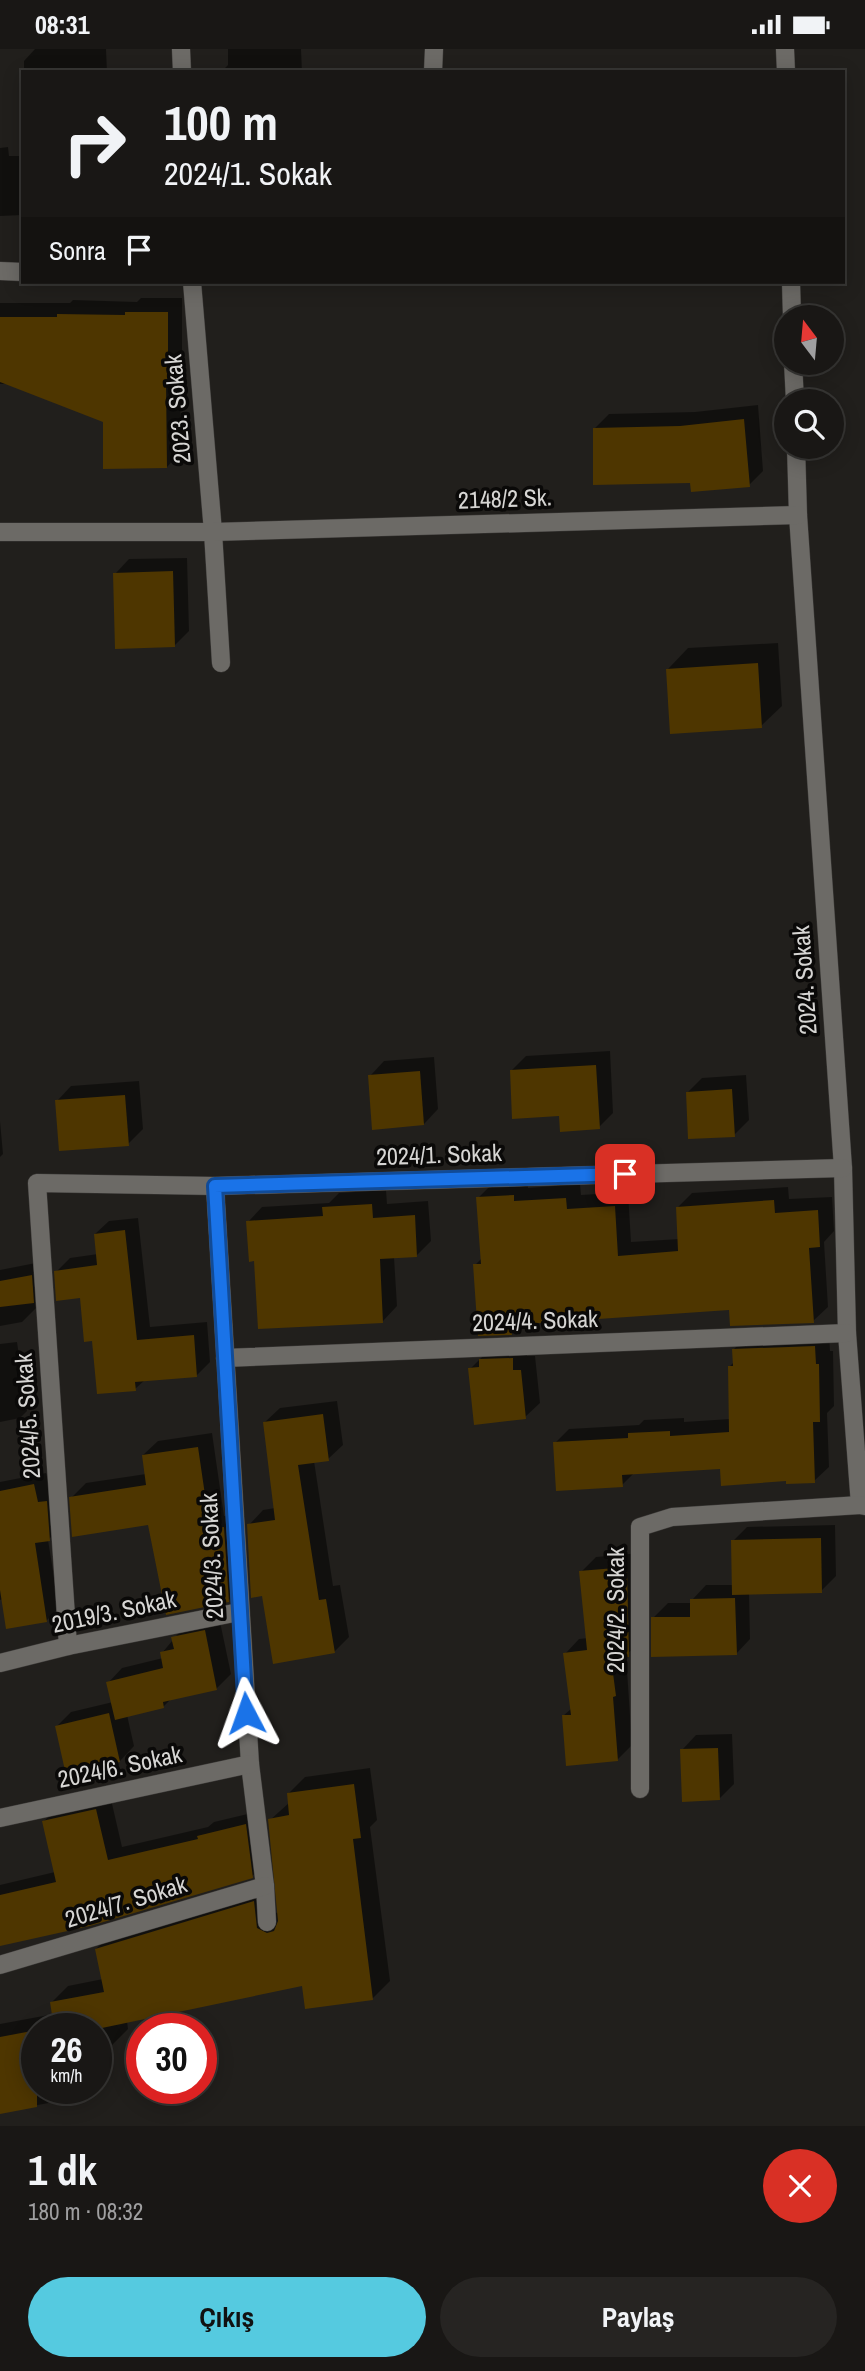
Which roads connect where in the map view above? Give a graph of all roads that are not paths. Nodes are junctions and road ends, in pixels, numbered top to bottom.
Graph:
1 (181, 49) edge
2 (434, 49) edge
3 (785, 49) edge
4 (182, 70) edge
5 (433, 70) edge
6 (786, 70) edge
7 (0, 271) edge
8 (21, 272) edge
9 (192, 284) edge
10 (791, 284) edge
11 (792, 305) edge
12 (796, 459) edge
13 (798, 515) junction
14 (0, 532) edge
15 (213, 532) junction
16 (221, 663) dead end
17 (843, 1168) junction
18 (37, 1183) joint
19 (215, 1186) junction
20 (847, 1333) junction
21 (225, 1358) junction
22 (862, 1506) edge
23 (239, 1612) junction
24 (68, 1646) junction
25 (0, 1663) edge
26 (250, 1764) junction
27 (640, 1789) dead end
28 (0, 1818) edge
29 (265, 1886) junction
30 (267, 1922) dead end
31 (0, 1965) edge

1 - 4 street
2 - 5 street
3 - 6 street
7 - 8 street
9 - 15 street, 2023. Sokak
10 - 11 street
12 - 13 street, 2024. Sokak
13 - 15 street, 2148/2 Sk.
13 - 17 street, 2024. Sokak
14 - 15 street, 2148/2 Sk.
15 - 16 street, 2023. Sokak
17 - 19 street, 2024/1. Sokak
17 - 20 street, 2024. Sokak
18 - 19 street, 2024/1. Sokak
18 - 24 street, 2024/5. Sokak
19 - 21 street, 2024/3. Sokak
20 - 21 street, 2024/4. Sokak
20 - 22 street, 2024. Sokak
21 - 23 street, 2024/3. Sokak
22 - 27 street, 2024/2. Sokak
23 - 24 street, 2019/3. Sokak
23 - 26 street, 2024/3. Sokak
24 - 25 street, 2019/3. Sokak
26 - 28 street, 2024/6. Sokak
26 - 29 street, 2024/3. Sokak
29 - 30 street, 2024/3. Sokak
29 - 31 street, 2024/7. Sokak

